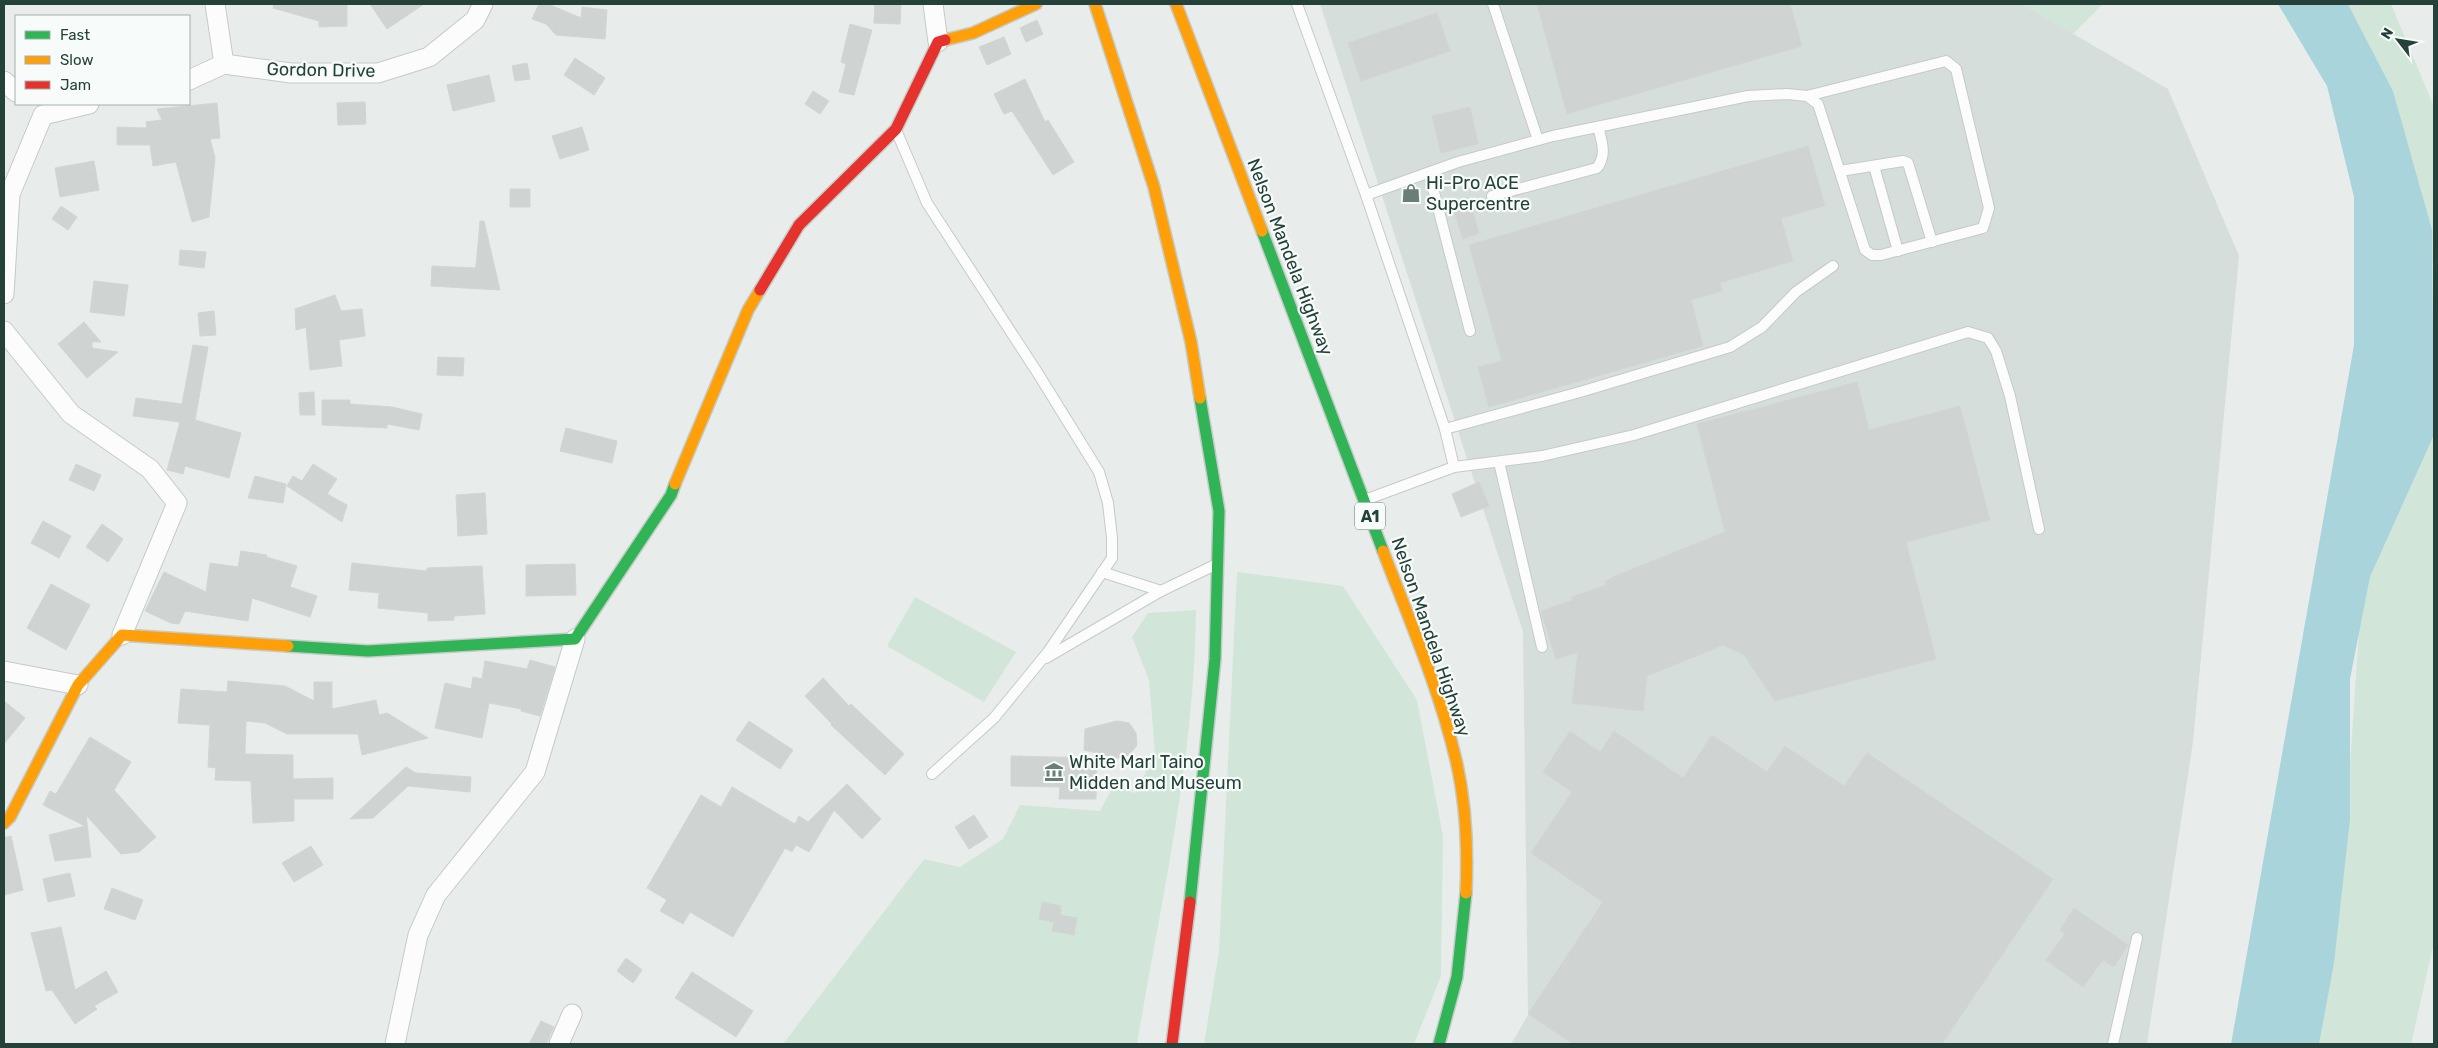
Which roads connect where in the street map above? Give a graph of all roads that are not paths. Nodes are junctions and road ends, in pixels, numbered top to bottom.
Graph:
1 (215, 4) edge
2 (483, 4) edge
3 (933, 4) edge
4 (1036, 4) edge
5 (1095, 4) edge
6 (1176, 4) edge
7 (1297, 4) edge
8 (1493, 4) edge
9 (938, 42) junction
10 (224, 64) junction
11 (190, 80) edge
12 (4, 81) edge
13 (15, 91) edge
14 (1807, 96) junction
15 (78, 105) edge
16 (37, 109) edge
17 (1598, 127) junction
18 (896, 129) junction
19 (1538, 140) junction
20 (1874, 166) junction
21 (1840, 171) junction
22 (1429, 173) junction
23 (1366, 195) junction
24 (1492, 196) dead end
25 (1932, 242) junction
26 (1898, 251) junction
27 (1833, 266) dead end
28 (4, 294) edge
29 (4, 331) edge
30 (1470, 331) dead end
31 (1445, 429) junction
32 (1499, 462) junction
33 (1454, 468) junction
34 (1364, 500) junction
35 (2039, 529) dead end
36 (1219, 564) junction
37 (1102, 572) junction
38 (1161, 591) junction
39 (122, 635) junction
40 (575, 639) junction
41 (1542, 648) dead end
42 (1041, 661) junction
43 (4, 671) edge
44 (78, 685) junction
45 (932, 774) dead end
46 (4, 823) edge
47 (2137, 938) dead end
48 (572, 1014) dead end
49 (395, 1044) edge
50 (559, 1044) edge
51 (1172, 1044) edge
52 (1439, 1044) edge
53 (2113, 1044) edge

1 - 10 street
2 - 10 street, Gordon Drive
3 - 9 street
4 - 9 main road
5 - 36 main road
6 - 34 main road, Nelson Mandela Highway / A1
7 - 23 lane
8 - 19 lane
9 - 18 main road
10 - 11 street
12 - 13 street
14 - 17 lane
14 - 21 lane
14 - 25 lane
15 - 16 street
16 - 28 street
17 - 19 lane
17 - 24 lane
18 - 37 lane
18 - 40 main road
19 - 22 lane
20 - 21 lane
20 - 25 lane
20 - 26 lane
21 - 26 lane
22 - 23 lane
22 - 30 lane
23 - 31 lane
25 - 26 lane
27 - 31 lane
29 - 39 street
31 - 33 lane
32 - 33 lane
32 - 35 lane
32 - 41 lane
33 - 34 lane
34 - 52 main road, Nelson Mandela Highway / A1
36 - 38 lane
36 - 51 main road
37 - 38 lane
37 - 42 lane
38 - 42 lane
39 - 40 main road
39 - 44 main road
40 - 49 street
42 - 45 lane
43 - 44 street
44 - 46 main road
47 - 53 lane
48 - 50 street

